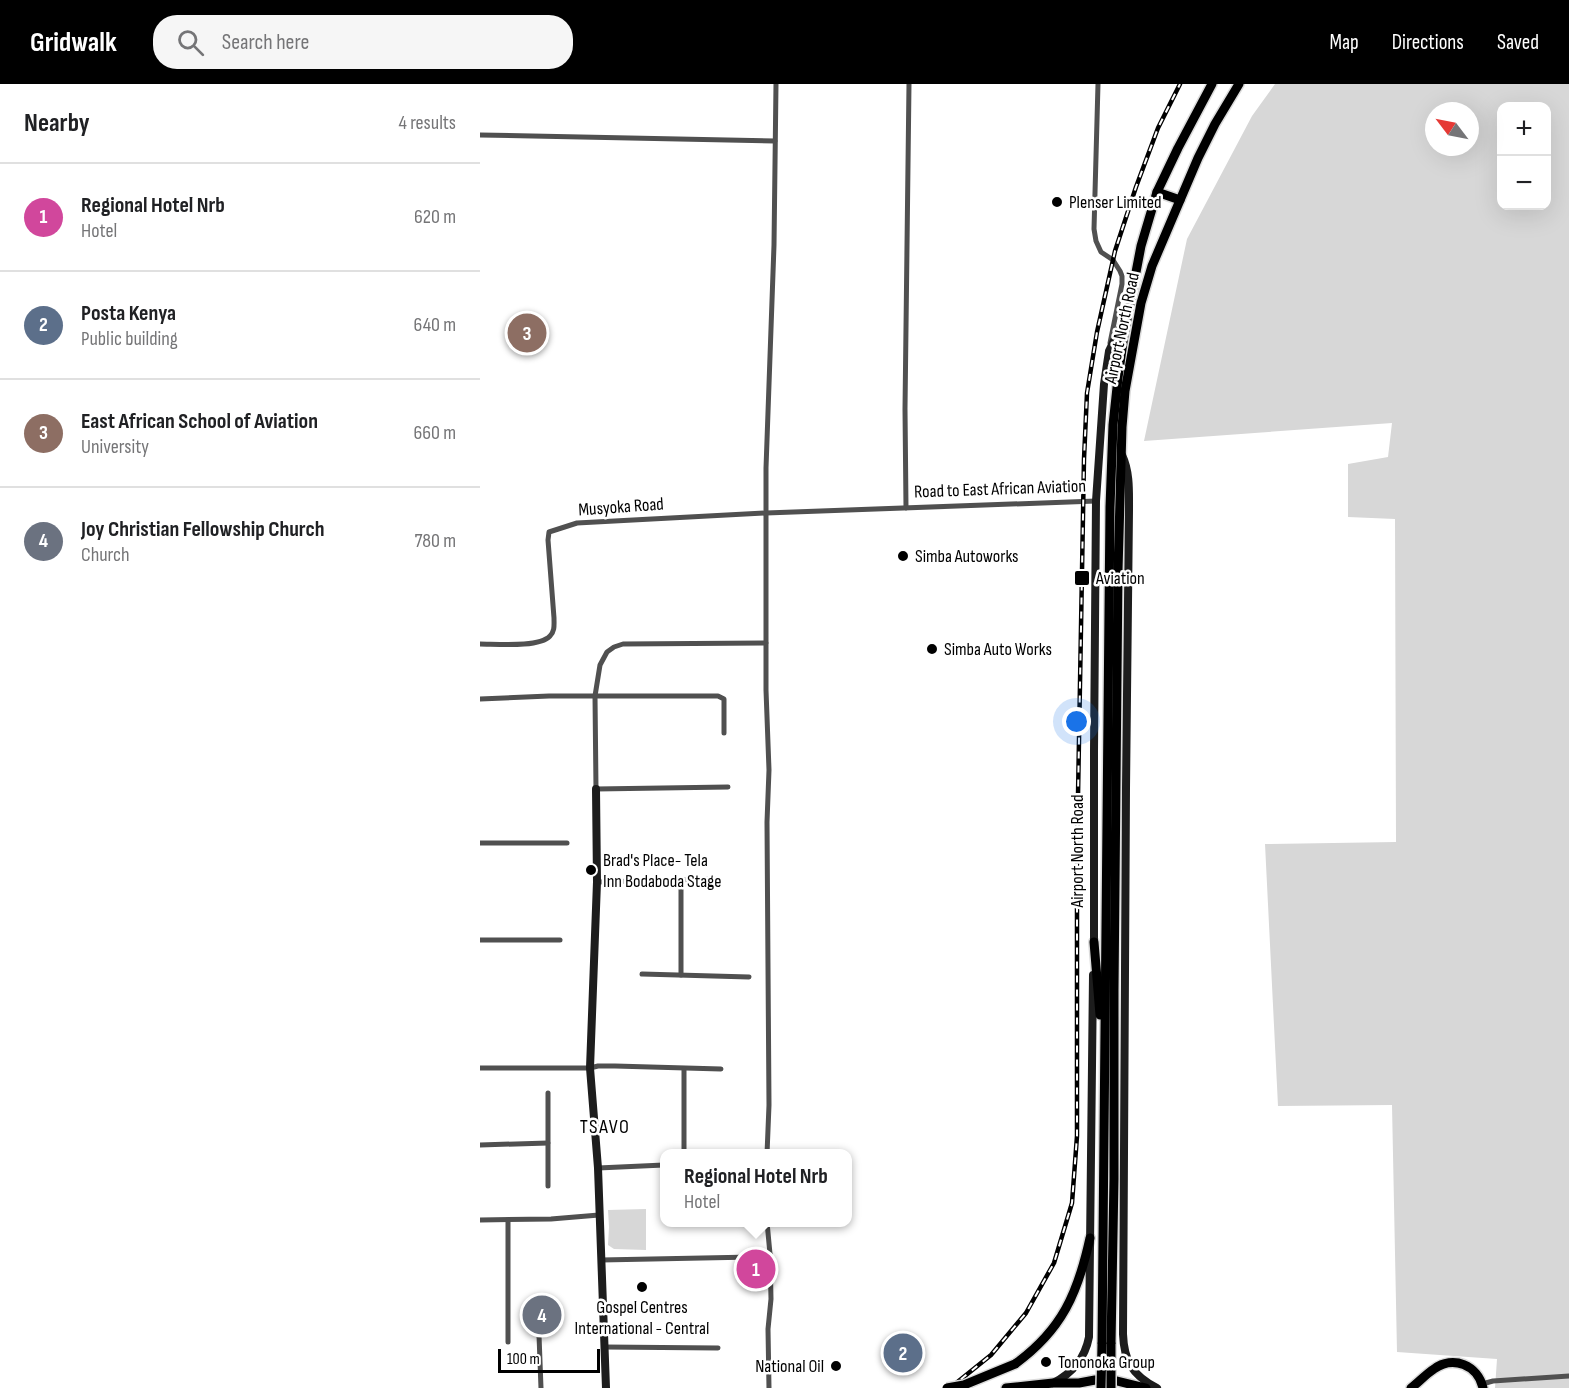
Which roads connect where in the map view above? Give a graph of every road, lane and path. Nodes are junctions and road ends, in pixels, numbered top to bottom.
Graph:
1 (776, 84) edge
2 (909, 84) edge
3 (1098, 84) edge
4 (1212, 84) edge
5 (1239, 84) edge
6 (480, 135) edge
7 (775, 141) junction
8 (1157, 192) junction
9 (1180, 200) junction
10 (1129, 310) junction
11 (1109, 351) junction
12 (1122, 454) junction
13 (1096, 501) junction
14 (906, 508) junction
15 (766, 513) junction
16 (766, 643) junction
17 (480, 644) edge
18 (595, 696) junction
19 (480, 699) edge
20 (724, 733) dead end
21 (728, 787) dead end
22 (596, 789) junction
23 (480, 843) edge
24 (567, 843) dead end
25 (715, 879) dead end
26 (681, 881) junction
27 (597, 882) junction
28 (480, 940) edge
29 (560, 940) dead end
30 (1094, 942) junction
31 (642, 974) dead end
32 (681, 975) junction
33 (748, 977) dead end
34 (1105, 1041) junction
35 (480, 1068) edge
36 (590, 1068) junction
37 (684, 1068) junction
38 (721, 1069) dead end
39 (548, 1093) dead end
40 (548, 1143) junction
41 (480, 1145) edge
42 (684, 1149) edge
43 (767, 1149) edge
44 (660, 1165) edge
45 (598, 1168) junction
46 (1109, 1180) junction
47 (548, 1186) dead end
48 (599, 1215) junction
49 (480, 1220) edge
50 (508, 1220) junction
51 (767, 1227) edge
52 (1090, 1238) junction
53 (770, 1254) junction
54 (601, 1260) junction
55 (539, 1335) dead end
56 (508, 1342) dead end
57 (605, 1347) junction
58 (718, 1348) dead end
59 (1569, 1376) edge
60 (1053, 1383) junction
61 (1483, 1386) edge
62 (541, 1388) edge
63 (606, 1388) edge
64 (769, 1388) edge
65 (947, 1388) edge
66 (1006, 1388) edge
67 (1101, 1388) edge
68 (1111, 1388) edge
69 (1146, 1388) edge
70 (1156, 1388) edge
71 (1411, 1388) edge

1 - 7 street
2 - 14 street
3 - 11 street
4 - 8 main road, Airport North Road
5 - 9 main road, Airport North Road
6 - 7 street
7 - 15 street
8 - 9 main road
8 - 10 main road, Airport North Road
9 - 12 main road, Airport North Road
10 - 11 main road, Airport North Road
10 - 34 main road, Airport North Road
11 - 13 main road, Airport North Road
12 - 46 main road, Airport North Road
12 - 70 main road, Airport North Road
13 - 14 street, Road to East African Aviation
13 - 30 main road, Airport North Road
14 - 15 street, Road to East African Aviation
15 - 16 street
15 - 17 street, Musyoka Road
16 - 18 street
16 - 43 street
18 - 19 street
18 - 20 street
18 - 22 street
21 - 22 street
22 - 27 main road
23 - 24 street
25 - 26 street
26 - 27 street
26 - 32 street
27 - 36 main road
28 - 29 street
30 - 34 main road
30 - 52 main road, Airport North Road
31 - 32 street
32 - 33 street
34 - 46 main road, Airport North Road
35 - 36 street
36 - 37 street
36 - 45 main road
37 - 38 street
37 - 42 street
39 - 40 street
40 - 41 street
40 - 47 street
44 - 45 street
45 - 48 main road
46 - 67 main road, Airport North Road, bridge
46 - 68 main road, Airport North Road, bridge
48 - 50 street
48 - 54 main road
49 - 50 street
50 - 56 street
51 - 53 street
52 - 60 main road, Airport North Road
52 - 65 main road, bridge
53 - 54 street
53 - 64 street
54 - 57 main road
55 - 62 street
57 - 58 street
57 - 63 main road
59 - 61 street
60 - 66 main road
60 - 69 main road
61 - 71 main road

